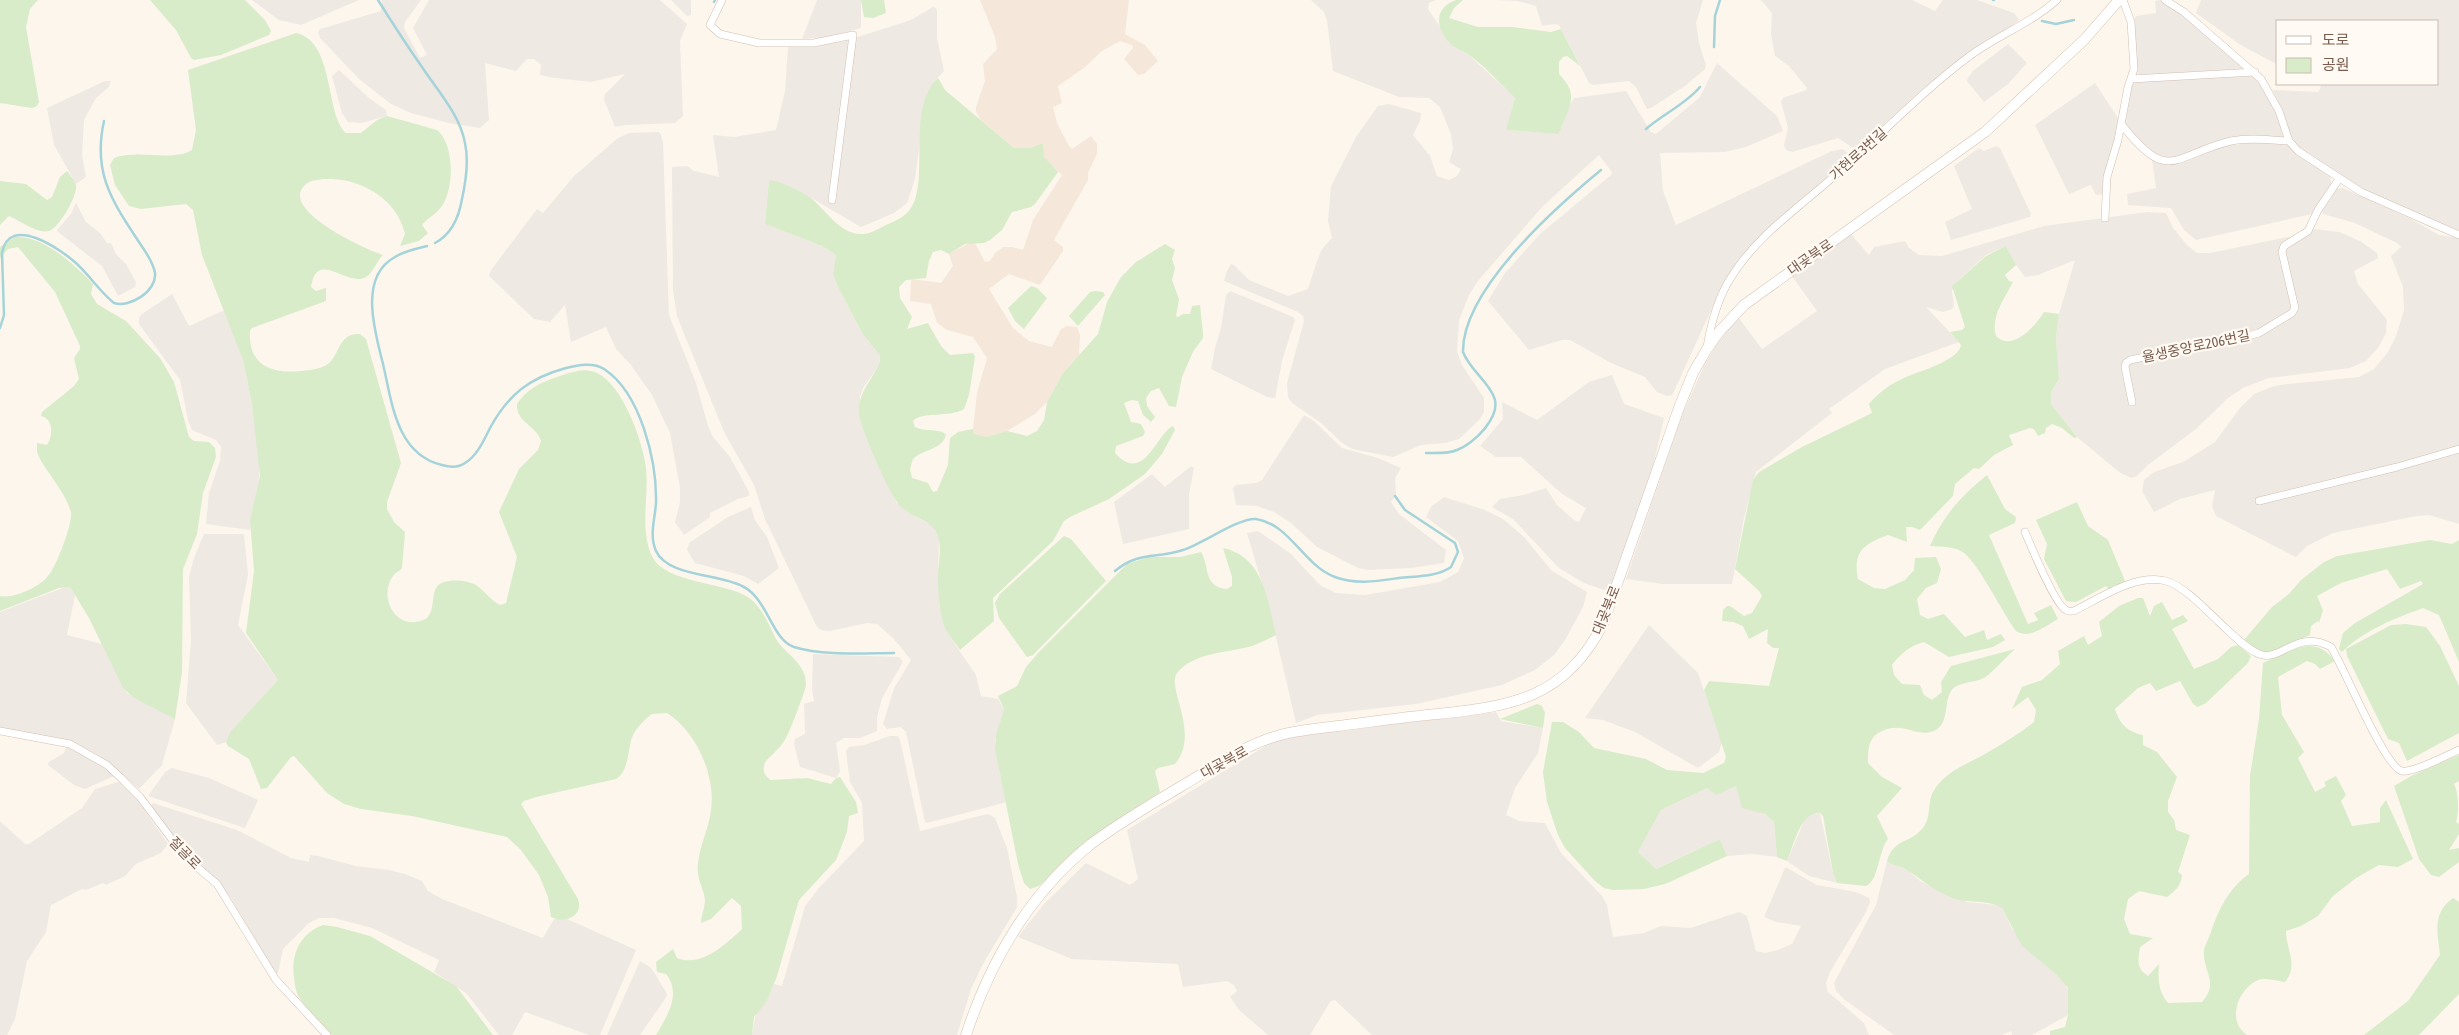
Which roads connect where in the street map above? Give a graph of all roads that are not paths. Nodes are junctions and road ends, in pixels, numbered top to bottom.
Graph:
1 (722, 0) edge
2 (2057, 0) edge
3 (2165, 0) edge
4 (2118, 1) edge
5 (2255, 72) junction
6 (2131, 79) junction
7 (2122, 125) junction
8 (2289, 141) junction
9 (2339, 179) junction
10 (832, 200) dead end
11 (2105, 218) dead end
12 (2459, 235) edge
13 (1707, 349) junction
14 (2132, 402) dead end
15 (2459, 449) edge
16 (2259, 501) dead end
17 (2025, 532) dead end
18 (0, 731) edge
19 (2459, 750) edge
20 (326, 1035) edge
21 (966, 1035) edge

1 - 10 street
2 - 13 street, 가현로3번길
3 - 5 street
4 - 6 street, 대곶북로
4 - 13 street, 대곶북로
5 - 6 street
5 - 8 street
6 - 7 street, 대곶북로
7 - 8 street
7 - 11 street, 대곶북로
8 - 9 street
9 - 12 street
9 - 14 street, 율생중앙로206번길
13 - 21 street, 대곶북로
15 - 16 street
17 - 19 street
18 - 20 street, 절골로

